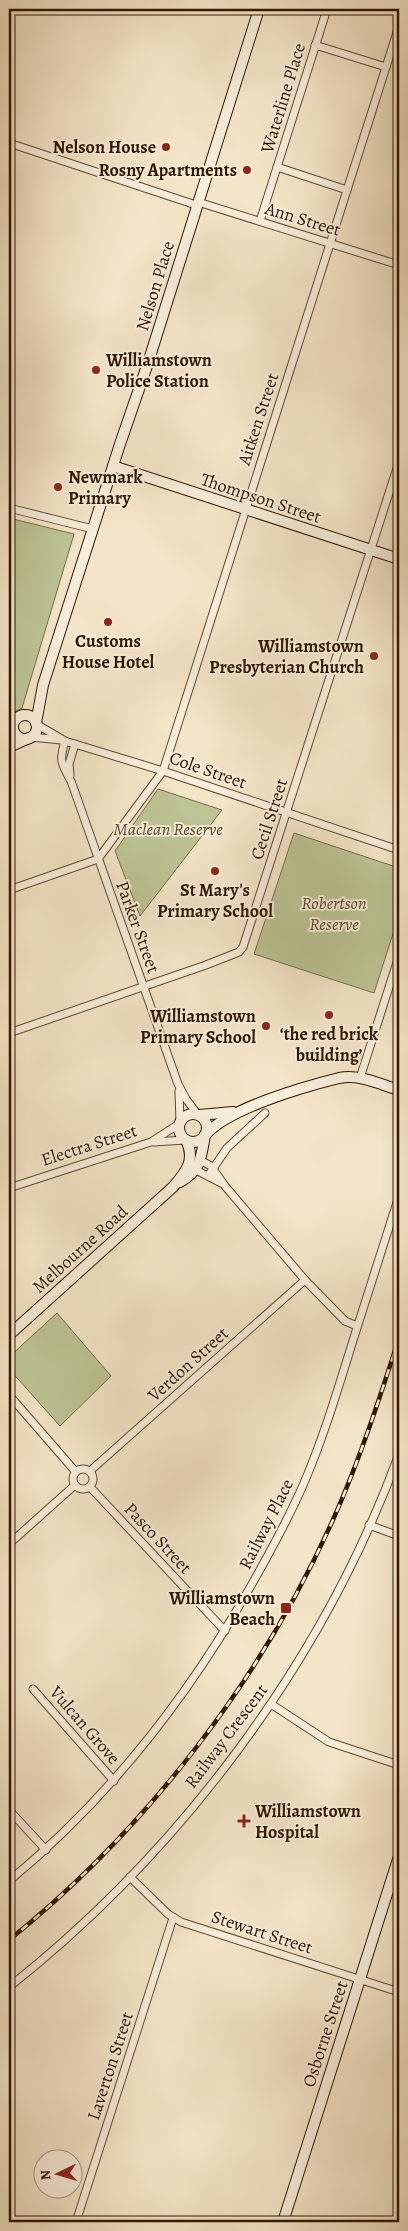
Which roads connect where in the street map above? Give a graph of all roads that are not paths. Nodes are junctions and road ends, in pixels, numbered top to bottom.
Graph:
1 (259, 9) edge
2 (327, 9) edge
3 (399, 26) edge
4 (315, 45) junction
5 (386, 67) junction
6 (9, 143) edge
7 (277, 167) junction
8 (347, 190) junction
9 (197, 204) junction
10 (260, 221) junction
11 (330, 243) junction
12 (399, 265) edge
13 (399, 462) edge
14 (113, 466) junction
15 (9, 508) edge
16 (244, 510) junction
17 (93, 529) junction
18 (372, 550) junction
19 (399, 559) edge
20 (43, 685) junction
21 (17, 720) junction
22 (36, 723) junction
23 (9, 735) edge
24 (30, 738) junction
25 (64, 741) junction
26 (75, 744) junction
27 (9, 747) edge
28 (163, 771) junction
29 (70, 781) junction
30 (287, 813) junction
31 (399, 850) edge
32 (98, 859) junction
33 (9, 890) edge
34 (399, 956) edge
35 (143, 985) junction
36 (9, 1034) edge
37 (360, 1078) junction
38 (178, 1084) junction
39 (399, 1090) edge
40 (238, 1112) junction
41 (265, 1113) dead end
42 (198, 1115) junction
43 (180, 1124) junction
44 (205, 1135) junction
45 (185, 1140) junction
46 (152, 1142) junction
47 (195, 1164) junction
48 (213, 1169) junction
49 (208, 1176) junction
50 (225, 1186) junction
51 (9, 1188) edge
52 (399, 1196) edge
53 (305, 1280) junction
54 (357, 1326) junction
55 (9, 1335) edge
56 (9, 1395) edge
57 (399, 1454) edge
58 (90, 1471) junction
59 (75, 1472) junction
60 (75, 1486) junction
61 (90, 1487) junction
62 (369, 1525) junction
63 (399, 1536) edge
64 (9, 1544) edge
65 (225, 1631) junction
66 (33, 1689) dead end
67 (271, 1704) junction
68 (399, 1765) edge
69 (114, 1781) junction
70 (9, 1810) edge
71 (46, 1850) junction
72 (399, 1856) edge
73 (130, 1877) junction
74 (9, 1881) edge
75 (173, 1918) junction
76 (360, 1979) junction
77 (9, 1987) edge
78 (399, 1992) edge
79 (76, 2222) edge
80 (283, 2222) edge

1 - 9 street, Nelson Place
2 - 4 street, Waterline Place
3 - 5 street, Aitken Street
4 - 5 street
4 - 7 street, Waterline Place
5 - 8 street, Aitken Street
6 - 9 street, Ann Street
7 - 8 street, Waterline Place
7 - 10 street, Waterline Place
8 - 11 street, Aitken Street
9 - 10 street, Ann Street
9 - 14 street, Nelson Place
10 - 11 street, Ann Street
11 - 12 street, Ann Street
11 - 16 street, Aitken Street
13 - 18 street, Cecil Street
14 - 16 street, Thompson Street
14 - 17 street, Nelson Place
15 - 17 street
16 - 18 street, Thompson Street
16 - 28 street, Aitken Street
17 - 20 street, Nelson Place
18 - 19 street, Thompson Street
18 - 30 street, Cecil Street
20 - 21 street, Nelson Place
20 - 22 street, Nelson Place
21 - 22 street
21 - 23 street, Nelson Place
21 - 24 street
22 - 24 street
22 - 25 street, Cole Street
24 - 25 street, Cole Street
24 - 27 street
25 - 26 street, Cole Street
25 - 29 street, Parker Street
26 - 28 street, Cole Street
26 - 29 street, Parker Street
28 - 30 street, Cole Street
28 - 32 street, Aitken Street
29 - 32 street, Parker Street
30 - 31 street, Cole Street
30 - 35 street, Cecil Street
32 - 33 street
32 - 35 street, Parker Street
34 - 37 street
35 - 36 street, Cecil Street
35 - 38 street, Parker Street
37 - 39 street
37 - 40 street
38 - 42 street, Parker Street
38 - 43 street, Parker Street
40 - 42 street
40 - 44 street
41 - 48 street
42 - 43 street
42 - 44 street
43 - 45 street
43 - 46 street, Electra Street
44 - 45 street
44 - 47 street
45 - 46 street, Electra Street
45 - 47 street
46 - 51 street, Electra Street
47 - 48 street
47 - 49 street
47 - 55 street, Melbourne Road
48 - 49 street
48 - 50 street
49 - 50 street
50 - 53 street
52 - 54 street, Railway Place
53 - 54 street
53 - 58 street, Verdon Street
54 - 65 street, Railway Place
56 - 59 street
57 - 62 street, Railway Crescent
58 - 59 street
58 - 61 street
59 - 60 street
60 - 61 street
60 - 64 street
61 - 65 street, Pasco Street
62 - 63 street
62 - 67 street, Railway Crescent
65 - 69 street, Railway Place
66 - 69 street, Vulcan Grove
67 - 68 street
67 - 73 street, Railway Crescent
69 - 71 street, Railway Place
70 - 71 street
71 - 74 street, Railway Place
72 - 76 street, Osborne Street
73 - 75 street, Stewart Street
73 - 77 street, Railway Crescent
75 - 76 street, Stewart Street
75 - 79 street, Laverton Street
76 - 78 street, Stewart Street
76 - 80 street, Osborne Street

